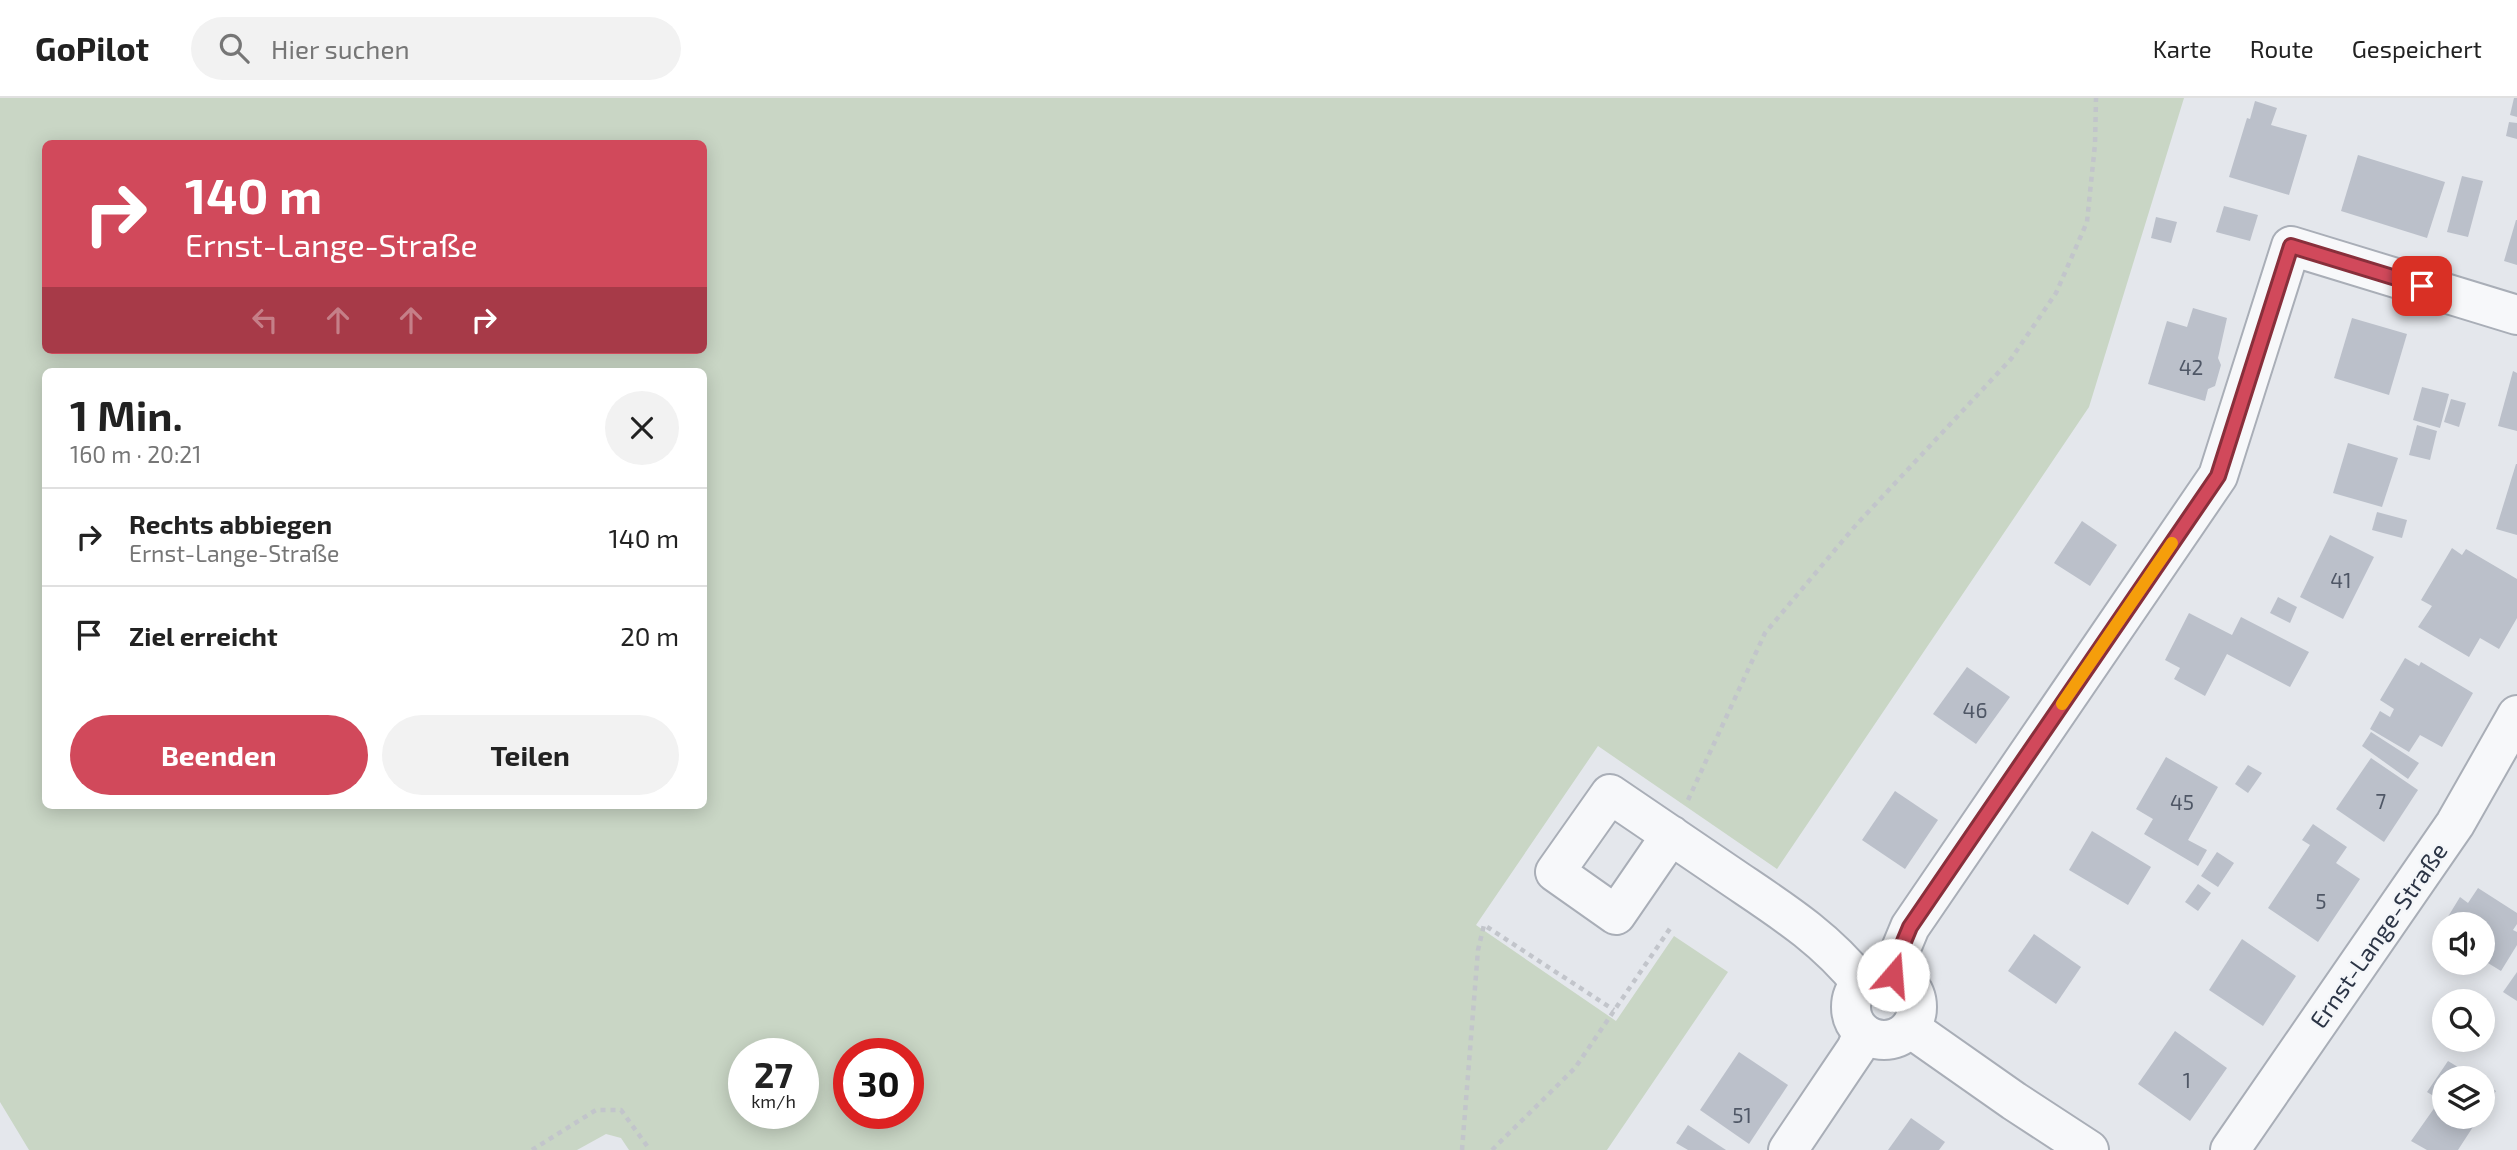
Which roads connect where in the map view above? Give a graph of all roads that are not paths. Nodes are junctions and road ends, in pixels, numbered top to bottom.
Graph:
1 (2517, 315) edge
2 (2517, 715) edge
3 (1677, 823) road end
4 (1877, 979) junction
5 (1910, 1028) junction
6 (1863, 1033) junction
7 (1788, 1150) edge
8 (2089, 1150) edge
9 (2230, 1150) edge

1 - 4 street
2 - 9 street, Ernst-Lange-Straße
3 - 4 street
4 - 5 street
4 - 6 street
5 - 6 street
5 - 8 street
6 - 7 street

